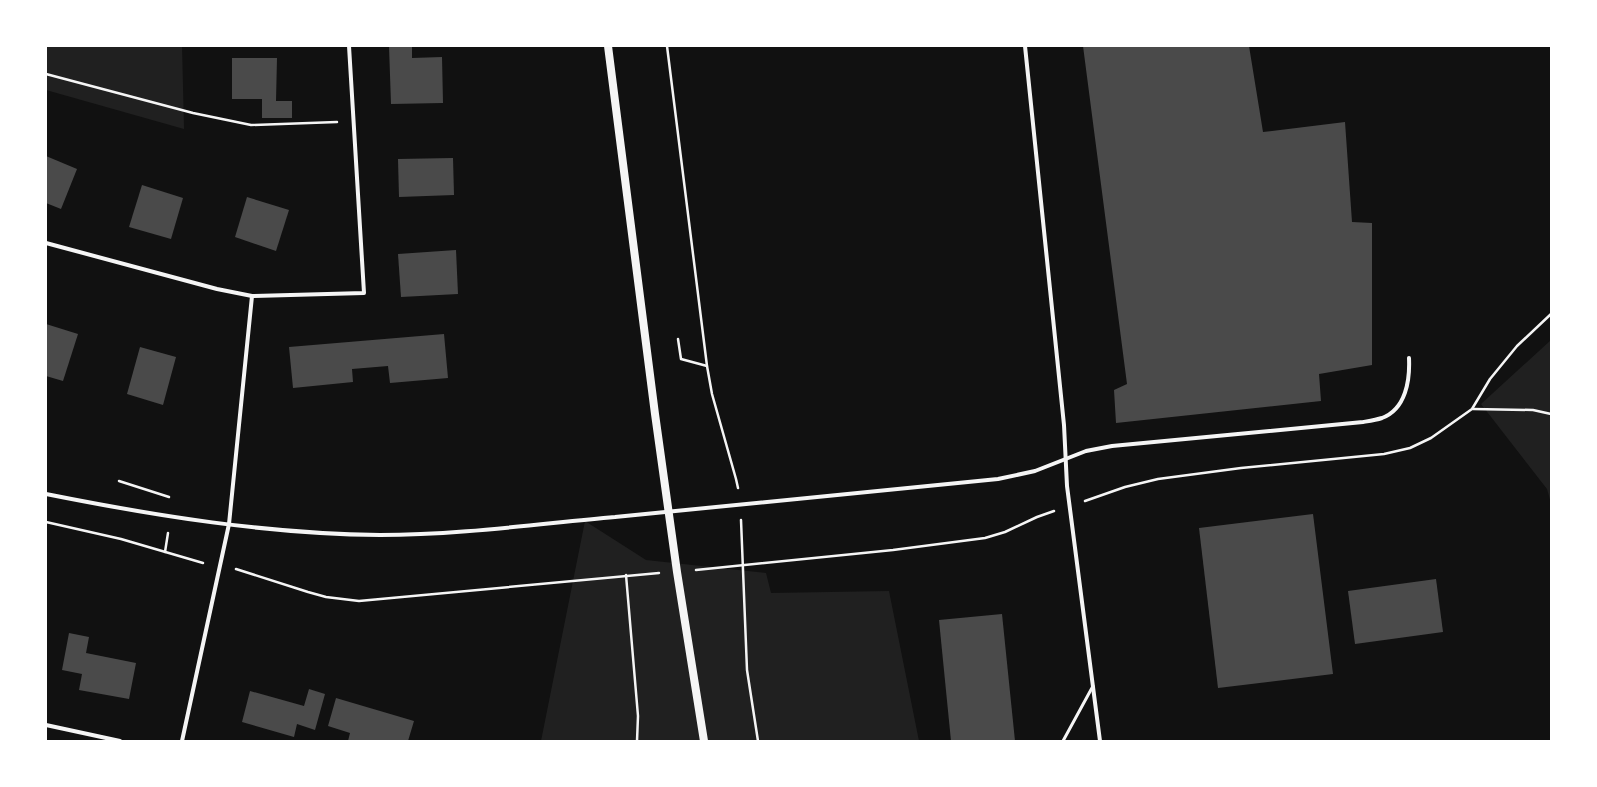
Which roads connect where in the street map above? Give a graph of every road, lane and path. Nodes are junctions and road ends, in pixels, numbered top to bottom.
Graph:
1 (350, 46) edge
2 (608, 46) edge
3 (667, 46) edge
4 (1025, 46) edge
5 (46, 74) edge
6 (354, 122) junction
7 (46, 243) edge
8 (252, 296) junction
9 (1551, 314) edge
10 (678, 339) dead end
11 (1409, 358) dead end
12 (707, 366) junction
13 (1472, 409) junction
14 (1551, 414) edge
15 (1065, 460) junction
16 (46, 494) edge
17 (740, 504) junction
18 (1070, 506) junction
19 (668, 512) junction
20 (46, 522) edge
21 (229, 524) junction
22 (744, 565) junction
23 (220, 566) junction
24 (1093, 685) junction
25 (46, 725) edge
26 (120, 741) edge
27 (182, 741) edge
28 (637, 741) edge
29 (704, 741) edge
30 (758, 741) edge
31 (1063, 741) edge
32 (1100, 741) edge

1 - 6 street
2 - 19 main road
3 - 12 path
4 - 15 street
5 - 6 path
6 - 8 street
7 - 8 street
8 - 21 street
9 - 13 path
10 - 12 path
11 - 15 street
12 - 17 path
13 - 14 path
13 - 18 path
15 - 17 street
15 - 18 street
16 - 21 street
17 - 19 street
17 - 22 path
18 - 22 path
18 - 24 street
19 - 21 street
19 - 29 main road
20 - 23 path
21 - 23 street
22 - 30 path
23 - 27 street
23 - 28 path
24 - 31 lane
24 - 32 street
25 - 26 street

